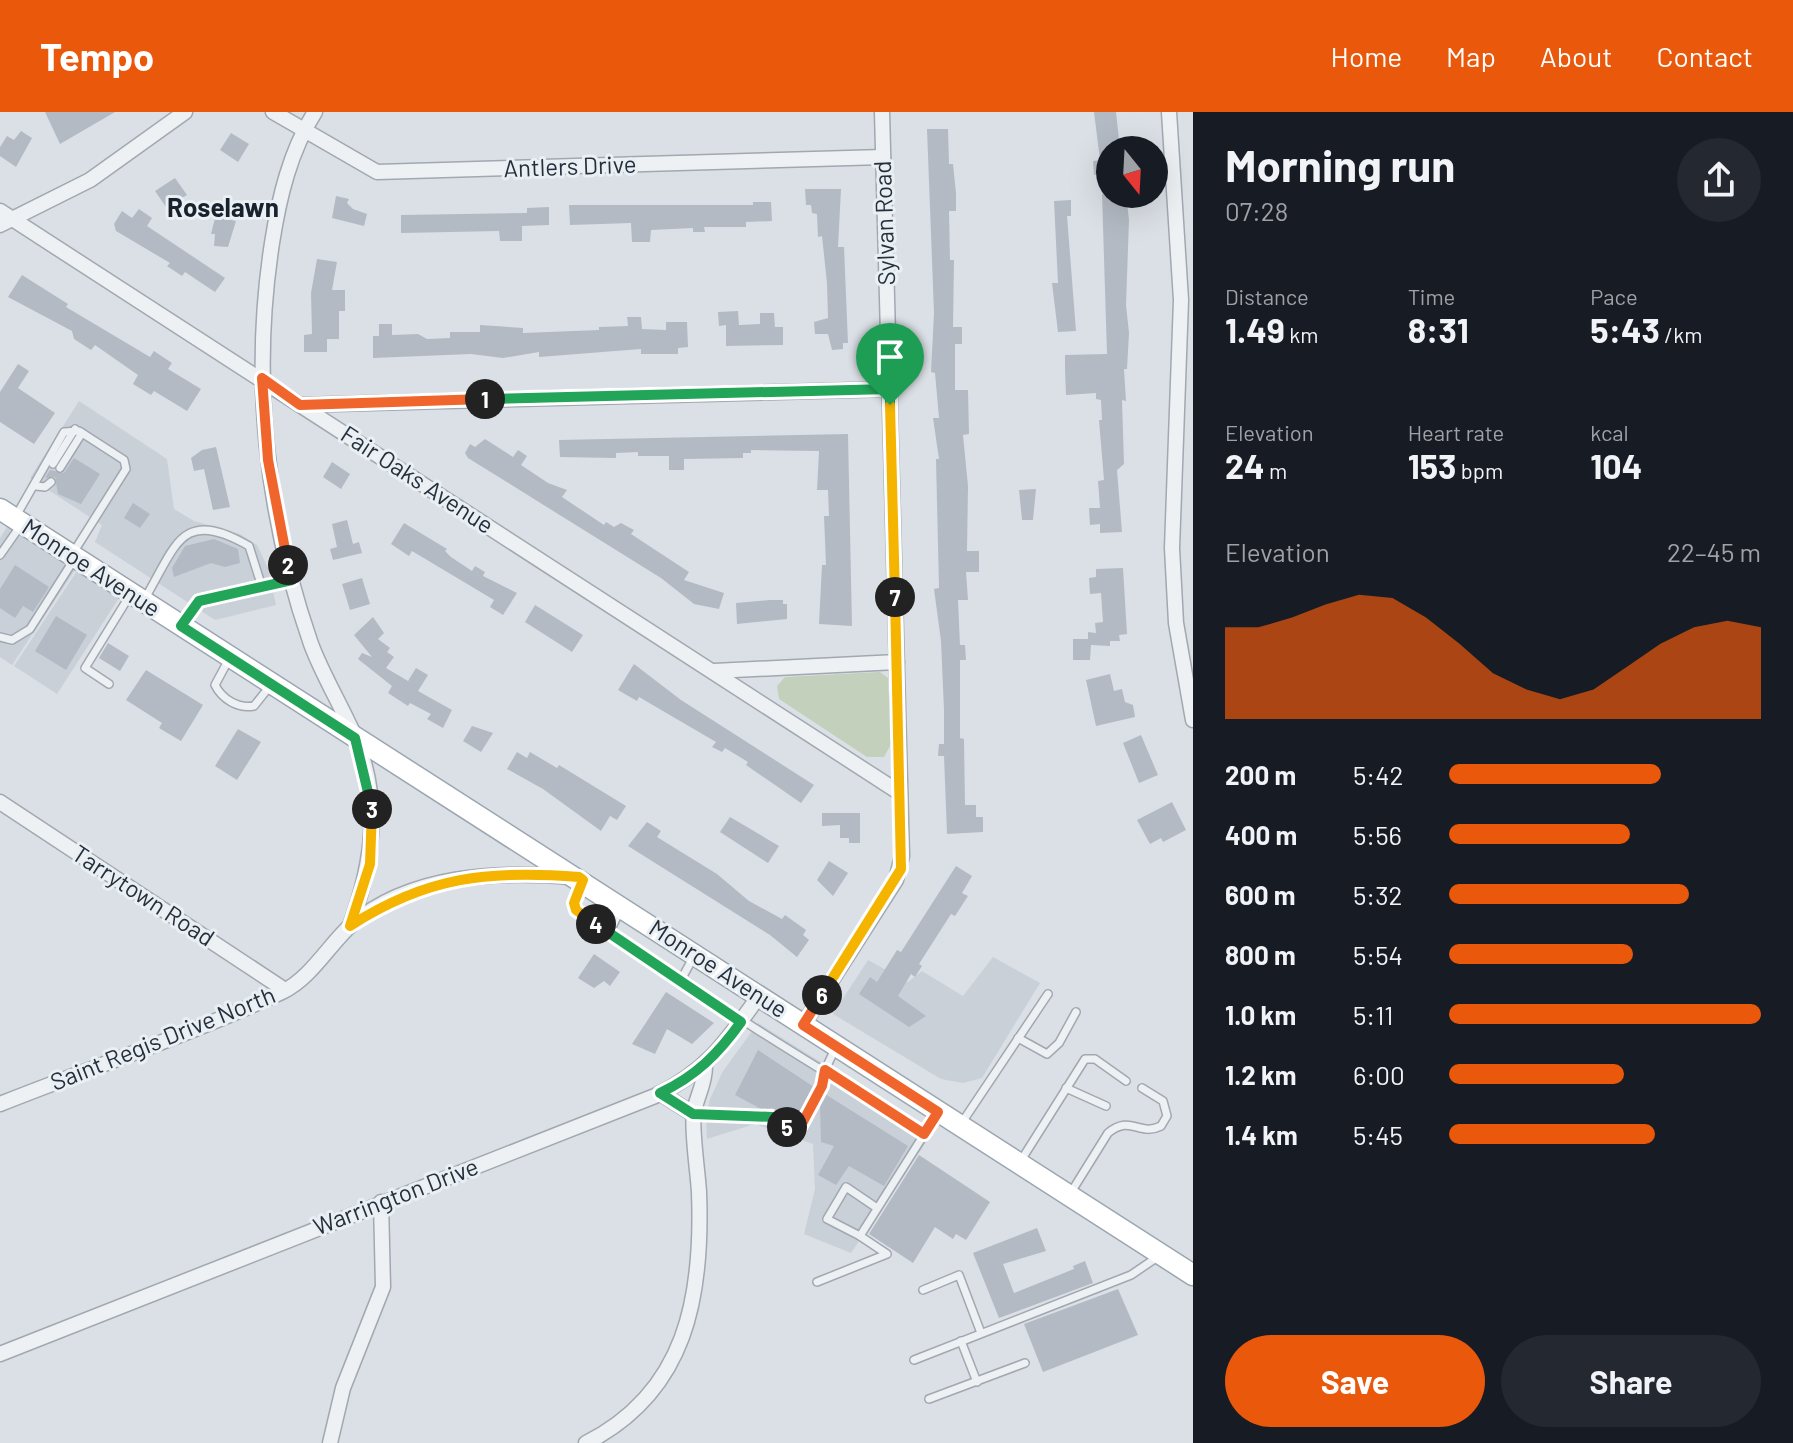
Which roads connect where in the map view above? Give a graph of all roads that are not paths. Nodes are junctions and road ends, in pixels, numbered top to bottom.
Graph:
1 (185, 112) edge
2 (273, 112) edge
3 (315, 112) edge
4 (882, 112) edge
5 (1169, 112) edge
6 (303, 131) junction
7 (883, 157) junction
8 (0, 211) edge
9 (7, 222) edge
10 (262, 378) junction
11 (890, 389) junction
12 (300, 405) junction
13 (78, 431) junction
14 (56, 466) dead end
15 (47, 480) dead end
16 (36, 486) junction
17 (12, 517) edge
18 (0, 555) edge
19 (74, 556) junction
20 (292, 580) junction
21 (262, 587) junction
22 (138, 597) junction
23 (1193, 622) edge
24 (1176, 623) junction
25 (181, 626) junction
26 (0, 637) edge
27 (230, 657) junction
28 (897, 662) junction
29 (714, 671) junction
30 (109, 684) dead end
31 (271, 684) junction
32 (1193, 720) edge
33 (355, 738) junction
34 (900, 793) junction
35 (0, 802) edge
36 (581, 879) junction
37 (623, 907) junction
38 (350, 926) junction
39 (609, 933) junction
40 (694, 955) junction
41 (682, 978) junction
42 (285, 990) junction
43 (1048, 994) dead end
44 (759, 996) junction
45 (1076, 1012) dead end
46 (741, 1022) junction
47 (803, 1025) junction
48 (1018, 1038) junction
49 (836, 1047) junction
50 (705, 1066) junction
51 (825, 1070) junction
52 (1126, 1081) dead end
53 (1066, 1088) junction
54 (1142, 1088) dead end
55 (660, 1093) junction
56 (0, 1104) edge
57 (1106, 1106) dead end
58 (938, 1112) junction
59 (693, 1114) junction
60 (960, 1126) junction
61 (924, 1134) junction
62 (1019, 1164) junction
63 (1069, 1196) junction
64 (381, 1202) junction
65 (877, 1208) junction
66 (860, 1236) junction
67 (1161, 1254) junction
68 (1193, 1275) edge
69 (817, 1282) dead end
70 (923, 1290) dead end
71 (981, 1333) junction
72 (961, 1341) junction
73 (7, 1351) edge
74 (914, 1360) dead end
75 (1025, 1363) dead end
76 (0, 1364) edge
77 (977, 1382) junction
78 (929, 1399) dead end
79 (330, 1443) edge
80 (586, 1443) edge

1 - 9 street
2 - 6 street, Antlers Drive
3 - 6 street, Saint Regis Drive North
4 - 7 street, Sylvan Road
5 - 24 street
6 - 7 street, Antlers Drive
6 - 10 street, Saint Regis Drive North
7 - 11 street, Sylvan Road
8 - 9 street, Fair Oaks Avenue
9 - 10 street, Fair Oaks Avenue
10 - 12 street, Fair Oaks Avenue
10 - 20 street, Saint Regis Drive North
11 - 12 street
11 - 28 street, Sylvan Road
12 - 29 street, Fair Oaks Avenue
13 - 14 lane
13 - 16 lane
13 - 19 lane
15 - 16 lane
16 - 17 lane
17 - 18 lane
17 - 19 main road, Monroe Avenue
19 - 22 main road, Monroe Avenue
19 - 26 lane
20 - 21 lane
20 - 33 street, Saint Regis Drive North
21 - 22 lane
21 - 25 lane
22 - 25 main road, Monroe Avenue
22 - 30 lane
23 - 24 street
24 - 32 street
25 - 27 main road, Monroe Avenue
27 - 31 main road, Monroe Avenue
27 - 31 lane
28 - 29 street
28 - 34 street, Sylvan Road
29 - 34 street, Fair Oaks Avenue
31 - 33 main road, Monroe Avenue
33 - 36 main road, Monroe Avenue
33 - 38 street, Saint Regis Drive North
34 - 47 street, Sylvan Road
35 - 42 street, Tarrytown Road
36 - 37 main road, Monroe Avenue
36 - 38 street, Saint Regis Drive North
36 - 39 lane
37 - 39 lane
37 - 40 main road, Monroe Avenue
38 - 42 street, Saint Regis Drive North
39 - 41 lane
40 - 41 lane
40 - 44 main road, Monroe Avenue
41 - 46 lane
42 - 56 street, Saint Regis Drive North
43 - 48 lane
44 - 46 street, Warrington Drive
44 - 47 main road, Monroe Avenue
45 - 48 lane
46 - 50 street, Warrington Drive
46 - 51 lane
47 - 49 main road, Monroe Avenue
48 - 60 lane
49 - 51 lane
49 - 58 main road, Monroe Avenue
50 - 55 street, Warrington Drive
50 - 59 street
51 - 59 lane
51 - 61 lane
52 - 53 lane
53 - 57 lane
53 - 62 lane
54 - 63 lane
55 - 59 street
55 - 64 street, Warrington Drive
58 - 60 main road, Monroe Avenue
58 - 61 lane
59 - 80 street
60 - 62 main road, Monroe Avenue
61 - 65 lane
62 - 63 main road, Monroe Avenue
63 - 67 main road, Monroe Avenue
64 - 73 street, Warrington Drive
64 - 79 street
65 - 66 lane
65 - 66 lane
66 - 69 lane
67 - 68 main road, Monroe Avenue
67 - 71 lane
70 - 71 lane
71 - 72 lane
72 - 74 lane
72 - 77 lane
73 - 76 street
75 - 77 lane
77 - 78 lane

